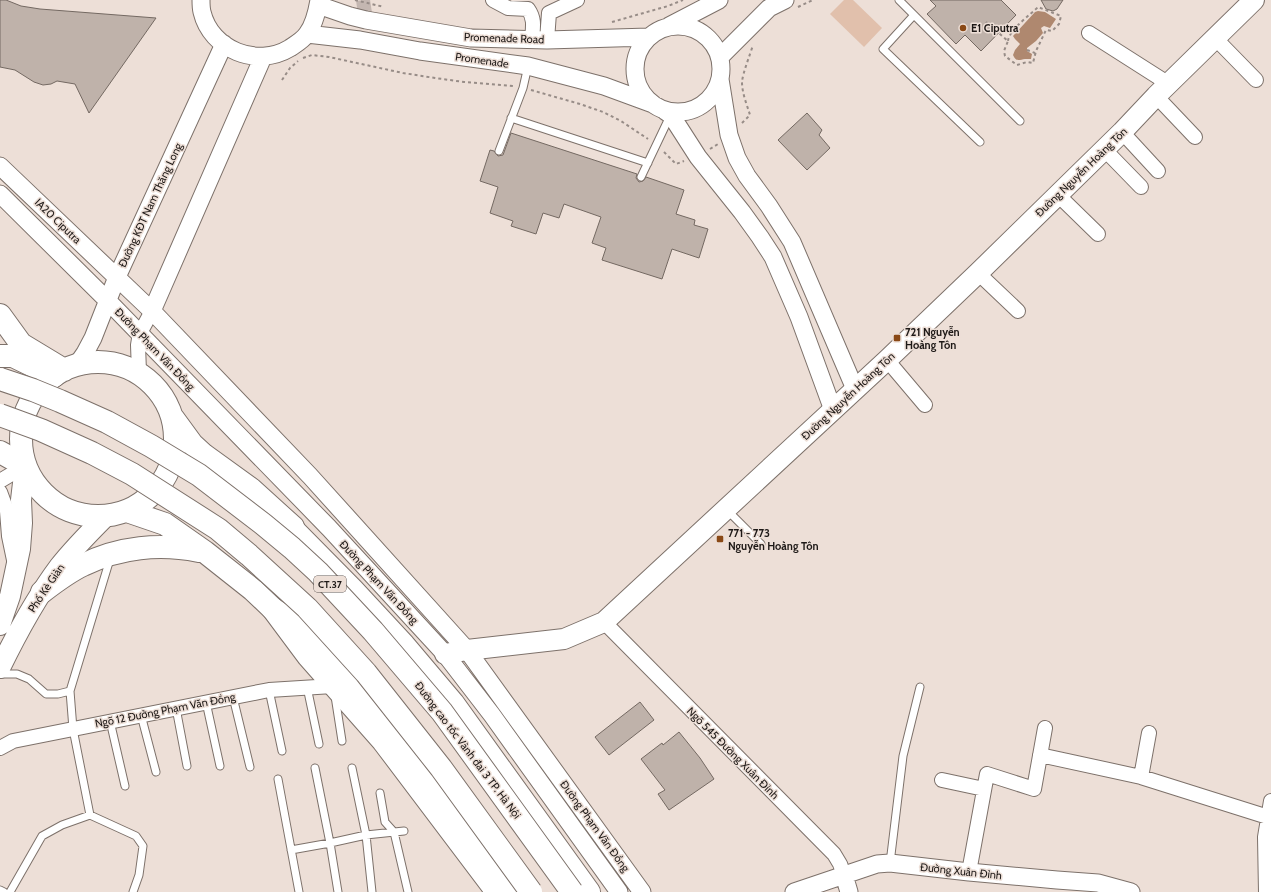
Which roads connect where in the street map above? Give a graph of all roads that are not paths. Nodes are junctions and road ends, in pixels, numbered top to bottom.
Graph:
1 (201, 0) edge
2 (319, 0) edge
3 (493, 0) edge
4 (577, 0) edge
5 (719, 0) edge
6 (899, 0) edge
7 (1254, 0) edge
8 (789, 5) edge
9 (914, 15) junction
10 (666, 28) junction
11 (1089, 33) dead end
12 (307, 34) junction
13 (649, 38) junction
14 (1215, 38) junction
15 (540, 39) junction
16 (224, 44) junction
17 (264, 57) junction
18 (720, 57) junction
19 (528, 66) junction
20 (720, 79) junction
21 (1256, 80) dead end
22 (1162, 90) junction
23 (663, 110) junction
24 (511, 118) junction
25 (1020, 122) dead end
26 (1122, 132) junction
27 (1195, 137) dead end
28 (980, 142) dead end
29 (1104, 149) junction
30 (498, 151) dead end
31 (648, 163) junction
32 (0, 166) edge
33 (1158, 171) dead end
34 (641, 177) dead end
35 (1141, 187) dead end
36 (0, 194) edge
37 (1057, 194) junction
38 (1098, 234) dead end
39 (978, 273) junction
40 (116, 277) junction
41 (107, 300) junction
42 (1018, 311) dead end
43 (152, 312) junction
44 (0, 315) edge
45 (140, 333) junction
46 (0, 356) edge
47 (887, 360) junction
48 (65, 371) junction
49 (139, 372) junction
50 (0, 379) edge
51 (855, 388) junction
52 (925, 405) dead end
53 (833, 410) junction
54 (0, 415) edge
55 (173, 418) junction
56 (0, 452) edge
57 (25, 466) junction
58 (0, 481) edge
59 (0, 492) edge
60 (725, 508) junction
61 (127, 511) junction
62 (279, 515) junction
63 (105, 517) junction
64 (761, 544) dead end
65 (205, 552) junction
66 (112, 554) junction
67 (17, 570) junction
68 (42, 592) junction
69 (273, 609) junction
70 (604, 622) junction
71 (0, 625) edge
72 (467, 650) junction
73 (445, 654) junction
74 (0, 668) edge
75 (0, 674) edge
76 (333, 686) junction
77 (920, 686) dead end
78 (307, 687) junction
79 (269, 690) junction
80 (70, 691) junction
81 (233, 697) junction
82 (206, 702) junction
83 (176, 708) junction
84 (141, 715) junction
85 (110, 721) junction
86 (1045, 728) dead end
87 (73, 729) junction
88 (1149, 733) dead end
89 (342, 741) dead end
90 (319, 744) dead end
91 (0, 748) edge
92 (282, 751) dead end
93 (1040, 755) junction
94 (187, 766) dead end
95 (220, 766) dead end
96 (250, 767) dead end
97 (315, 768) dead end
98 (352, 768) dead end
99 (156, 772) dead end
100 (1141, 777) junction
101 (278, 779) dead end
102 (942, 780) dead end
103 (125, 786) dead end
104 (984, 789) junction
105 (380, 793) dead end
106 (1271, 801) edge
107 (90, 815) junction
108 (1268, 817) junction
109 (404, 831) dead end
110 (394, 832) junction
111 (366, 835) junction
112 (330, 844) junction
113 (1268, 848) edge
114 (291, 850) junction
115 (890, 862) junction
116 (969, 872) junction
117 (844, 875) junction
118 (1056, 886) edge
119 (1097, 887) edge
120 (0, 890) edge
121 (4, 892) edge
122 (10, 892) edge
123 (133, 892) edge
124 (299, 892) edge
125 (338, 892) edge
126 (372, 892) edge
127 (408, 892) edge
128 (497, 892) edge
129 (514, 892) edge
130 (521, 892) edge
131 (531, 892) edge
132 (572, 892) edge
133 (577, 892) edge
134 (588, 892) edge
135 (600, 892) edge
136 (619, 892) edge
137 (642, 892) edge
138 (794, 892) edge
139 (826, 892) edge
140 (849, 892) edge
141 (1131, 892) edge
142 (1266, 892) edge

1 - 16 street
2 - 12 street
2 - 15 street, Promenade Road
3 - 15 street
4 - 15 street
5 - 10 street
6 - 9 lane
7 - 14 main road, Đường Nguyễn Hoàng Tôn
8 - 18 street
9 - 25 lane
9 - 28 lane
10 - 13 street
10 - 18 street
11 - 22 street
12 - 17 street
12 - 19 street, Promenade
13 - 15 street, Promenade Road
13 - 23 street
14 - 21 street
14 - 22 main road, Đường Nguyễn Hoàng Tôn
16 - 17 street
16 - 40 street, Đường KĐT Nam Thăng Long
17 - 43 street
18 - 20 street
19 - 23 street, Promenade
19 - 24 lane
20 - 23 street
20 - 51 street
22 - 26 main road, Đường Nguyễn Hoàng Tôn
22 - 27 street
23 - 31 lane
23 - 53 street
24 - 30 lane
24 - 31 lane
26 - 29 main road, Đường Nguyễn Hoàng Tôn
26 - 33 street
29 - 35 street
29 - 37 main road, Đường Nguyễn Hoàng Tôn
31 - 34 lane
32 - 40 street, IA20 Ciputra
36 - 41 street, IA20 Ciputra
37 - 38 street
37 - 39 main road, Đường Nguyễn Hoàng Tôn
39 - 42 street
39 - 47 main road, Đường Nguyễn Hoàng Tôn
40 - 41 street, Đường KĐT Nam Thăng Long
40 - 43 street, IA20 Ciputra
41 - 45 street, Đường Phạm Văn Đồng
41 - 48 street, Đường KĐT Nam Thăng Long
43 - 45 street
43 - 72 street, Đường Phạm Văn Đồng
44 - 48 main road
45 - 49 street
45 - 73 street, Đường Phạm Văn Đồng
46 - 48 main road
47 - 51 main road, Đường Nguyễn Hoàng Tôn
47 - 52 street
48 - 49 main road
48 - 57 main road
49 - 55 main road
50 - 132 main road, Đường cao tốc Vành đai 3 TP. Hà Nội / CT.37, bridge
51 - 53 main road, Đường Nguyễn Hoàng Tôn
53 - 60 main road, Đường Nguyễn Hoàng Tôn
54 - 131 main road, bridge
55 - 61 main road
55 - 62 main road, Đường Phạm Văn Đồng
56 - 57 main road
57 - 58 street
57 - 63 main road
57 - 67 main road
59 - 67 street
60 - 64 lane
60 - 70 main road, Đường Nguyễn Hoàng Tôn
61 - 63 main road
61 - 65 main road
62 - 133 main road, Đường Phạm Văn Đồng
62 - 134 main road
62 - 135 main road, Đường Phạm Văn Đồng
63 - 68 main road, Phố Kẻ Giàn
65 - 66 main road
65 - 69 main road
66 - 68 main road
66 - 80 lane
67 - 71 main road
68 - 74 main road, Phố Kẻ Giàn
69 - 76 main road
69 - 129 main road
69 - 130 main road
70 - 72 main road, Đường Nguyễn Hoàng Tôn
70 - 117 street, Ngõ 545 Đường Xuân Đỉnh
72 - 73 main road, Đường Nguyễn Hoàng Tôn
72 - 137 street, Đường Phạm Văn Đồng
73 - 136 street, Đường Phạm Văn Đồng
75 - 80 lane
76 - 78 street, Ngõ 12 Đường Phạm Văn Đồng
76 - 89 lane
76 - 128 main road
77 - 115 lane
78 - 79 street, Ngõ 12 Đường Phạm Văn Đồng
78 - 90 lane
79 - 81 street, Ngõ 12 Đường Phạm Văn Đồng
79 - 92 lane
80 - 87 lane
81 - 82 street, Ngõ 12 Đường Phạm Văn Đồng
81 - 96 lane
82 - 83 street, Ngõ 12 Đường Phạm Văn Đồng
82 - 95 lane
83 - 84 street, Ngõ 12 Đường Phạm Văn Đồng
83 - 94 lane
84 - 85 street, Ngõ 12 Đường Phạm Văn Đồng
84 - 99 lane
85 - 87 street, Ngõ 12 Đường Phạm Văn Đồng
85 - 103 lane
86 - 93 street
87 - 91 street, Ngõ 12 Đường Phạm Văn Đồng
87 - 107 lane
88 - 100 street
93 - 100 street
93 - 104 street
97 - 112 lane
98 - 111 lane
100 - 108 street
101 - 114 lane
102 - 104 street
104 - 116 street
105 - 110 lane
106 - 108 street
107 - 122 lane
107 - 123 lane
108 - 113 street
109 - 110 lane
110 - 111 lane
110 - 127 lane
111 - 112 lane
111 - 126 lane
112 - 114 lane
112 - 125 lane
113 - 142 street
114 - 124 lane
115 - 116 street, Đường Xuân Đỉnh
115 - 117 street, Đường Xuân Đỉnh
116 - 118 street, Đường Xuân Đỉnh
117 - 138 street, Đường Xuân Đỉnh
117 - 139 street
117 - 140 street, Ngõ 545 Đường Xuân Đỉnh
118 - 119 street, Đường Xuân Đỉnh
119 - 141 street, Đường Xuân Đỉnh
120 - 121 lane

